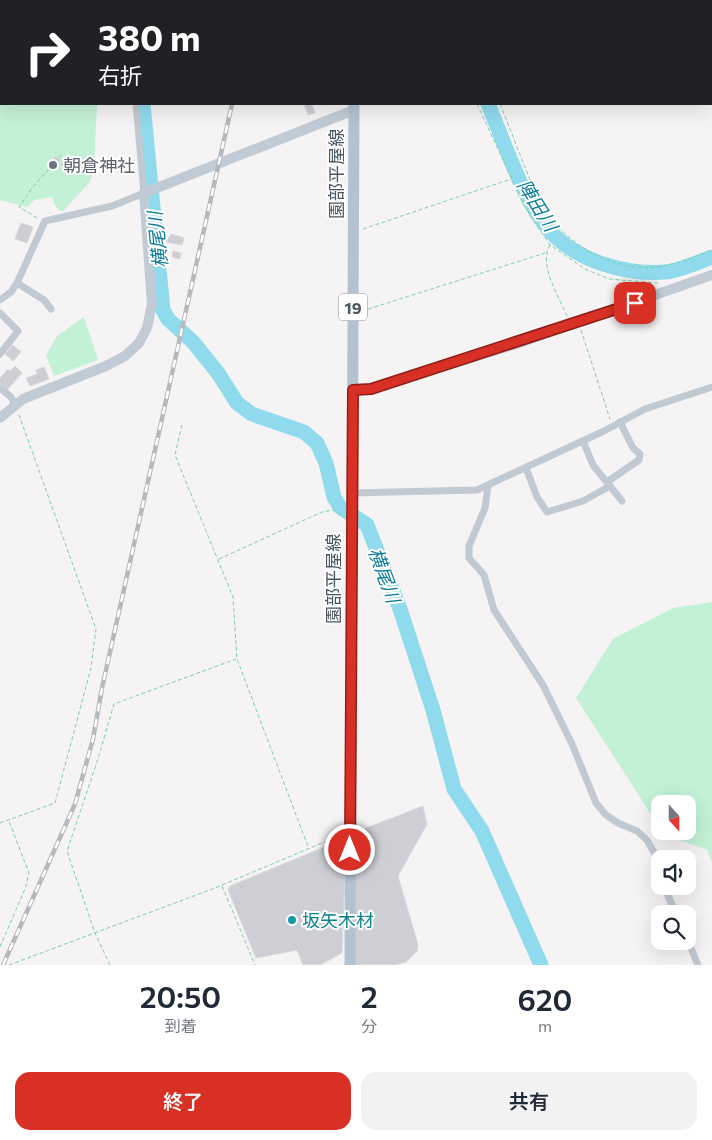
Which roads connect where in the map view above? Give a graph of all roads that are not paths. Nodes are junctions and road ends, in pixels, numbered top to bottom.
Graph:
1 (136, 105) edge
2 (354, 107) edge
3 (145, 193) junction
4 (712, 275) edge
5 (17, 283) junction
6 (0, 300) edge
7 (52, 309) dead end
8 (0, 313) edge
9 (0, 354) edge
10 (712, 387) edge
11 (0, 388) edge
12 (353, 390) junction
13 (15, 405) junction
14 (0, 418) edge
15 (620, 422) junction
16 (583, 441) junction
17 (526, 468) junction
18 (608, 484) junction
19 (488, 486) junction
20 (351, 493) junction
21 (622, 501) dead end
22 (653, 850) edge
23 (692, 950) edge
24 (350, 965) edge
25 (698, 965) edge

1 - 3 street
2 - 3 street
2 - 12 main road, 園部平屋線 / 19
3 - 5 street
3 - 13 street
4 - 12 street
5 - 6 street
5 - 7 street
8 - 9 street
10 - 15 street
11 - 13 street
12 - 20 main road, 園部平屋線 / 19
13 - 14 street
15 - 16 street
15 - 18 street
16 - 17 street
16 - 18 street
17 - 18 street
17 - 19 street
18 - 21 street
19 - 20 street
19 - 22 street
20 - 24 main road, 園部平屋線 / 19
23 - 25 street

